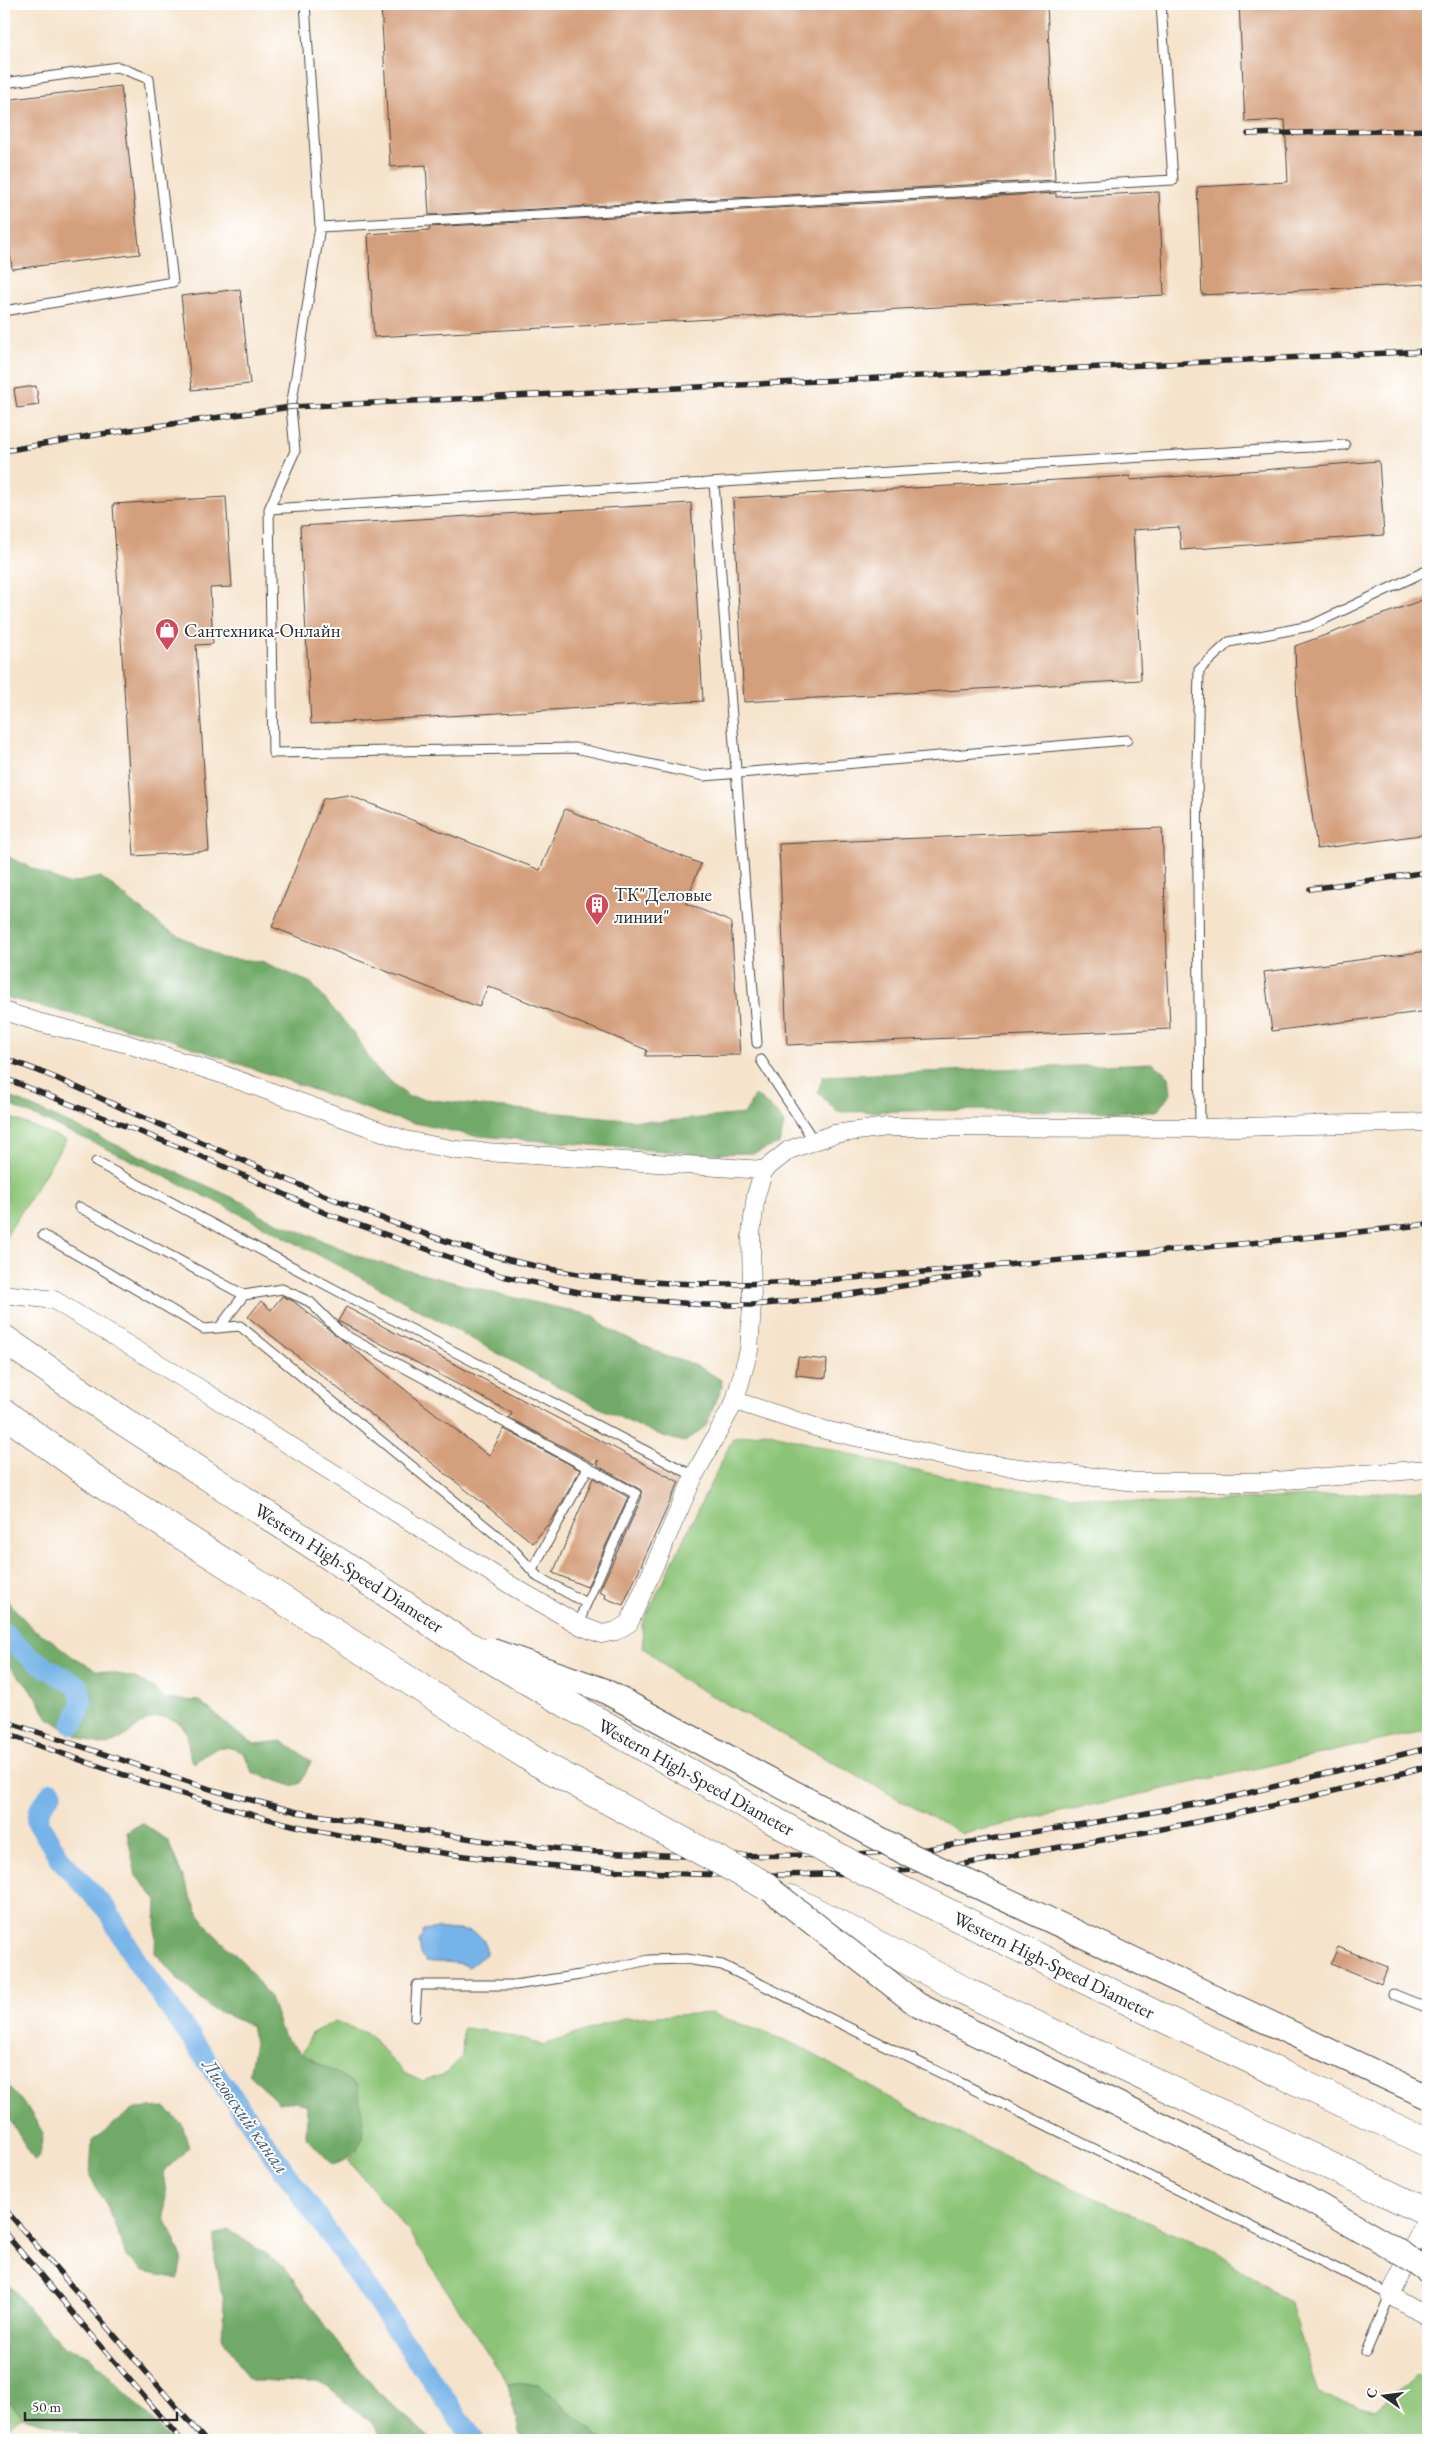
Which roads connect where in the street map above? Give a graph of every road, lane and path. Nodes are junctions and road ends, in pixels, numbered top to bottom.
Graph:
1 (305, 4) edge
2 (1161, 4) edge
3 (4, 83) edge
4 (320, 227) junction
5 (4, 311) edge
6 (1345, 445) dead end
7 (714, 483) junction
8 (269, 509) junction
9 (1428, 570) edge
10 (1127, 740) dead end
11 (735, 774) junction
12 (4, 1011) edge
13 (757, 1043) dead end
14 (761, 1060) dead end
15 (1428, 1122) edge
16 (1200, 1128) junction
17 (814, 1141) junction
18 (96, 1162) dead end
19 (764, 1170) junction
20 (79, 1206) dead end
21 (43, 1235) dead end
22 (4, 1294) edge
23 (244, 1295) junction
24 (219, 1328) junction
25 (4, 1340) edge
26 (734, 1401) junction
27 (4, 1413) edge
28 (588, 1468) junction
29 (1428, 1469) edge
30 (694, 1476) junction
31 (532, 1570) junction
32 (586, 1603) junction
33 (581, 1626) junction
34 (452, 1636) junction
35 (766, 1886) junction
36 (1393, 1994) dead end
37 (1428, 2008) edge
38 (415, 2017) dead end
39 (1428, 2097) edge
40 (1428, 2143) edge
41 (1428, 2215) edge
42 (1428, 2272) edge
43 (1390, 2295) junction
44 (1428, 2317) edge
45 (1366, 2352) dead end

1 - 4 lane
2 - 4 lane
3 - 5 lane
4 - 8 lane
6 - 7 lane
7 - 8 lane
7 - 11 lane
8 - 11 lane
9 - 16 lane
10 - 11 lane
11 - 13 lane
12 - 19 street
14 - 17 lane
15 - 16 street
16 - 17 street
17 - 19 street
18 - 30 lane
19 - 26 street
20 - 23 lane
21 - 24 lane
22 - 33 street
23 - 24 lane
23 - 28 lane
24 - 31 lane
25 - 34 highway, Western High-Speed Diameter
26 - 29 street
26 - 30 street
27 - 35 highway, bridge
28 - 31 lane
28 - 32 lane
30 - 33 street
31 - 32 lane
32 - 33 lane
34 - 39 main road, bridge
34 - 40 highway, Western High-Speed Diameter, bridge
35 - 41 highway, bridge
35 - 42 main road, bridge
36 - 37 lane
38 - 43 lane
41 - 43 street
43 - 44 street
43 - 45 lane

